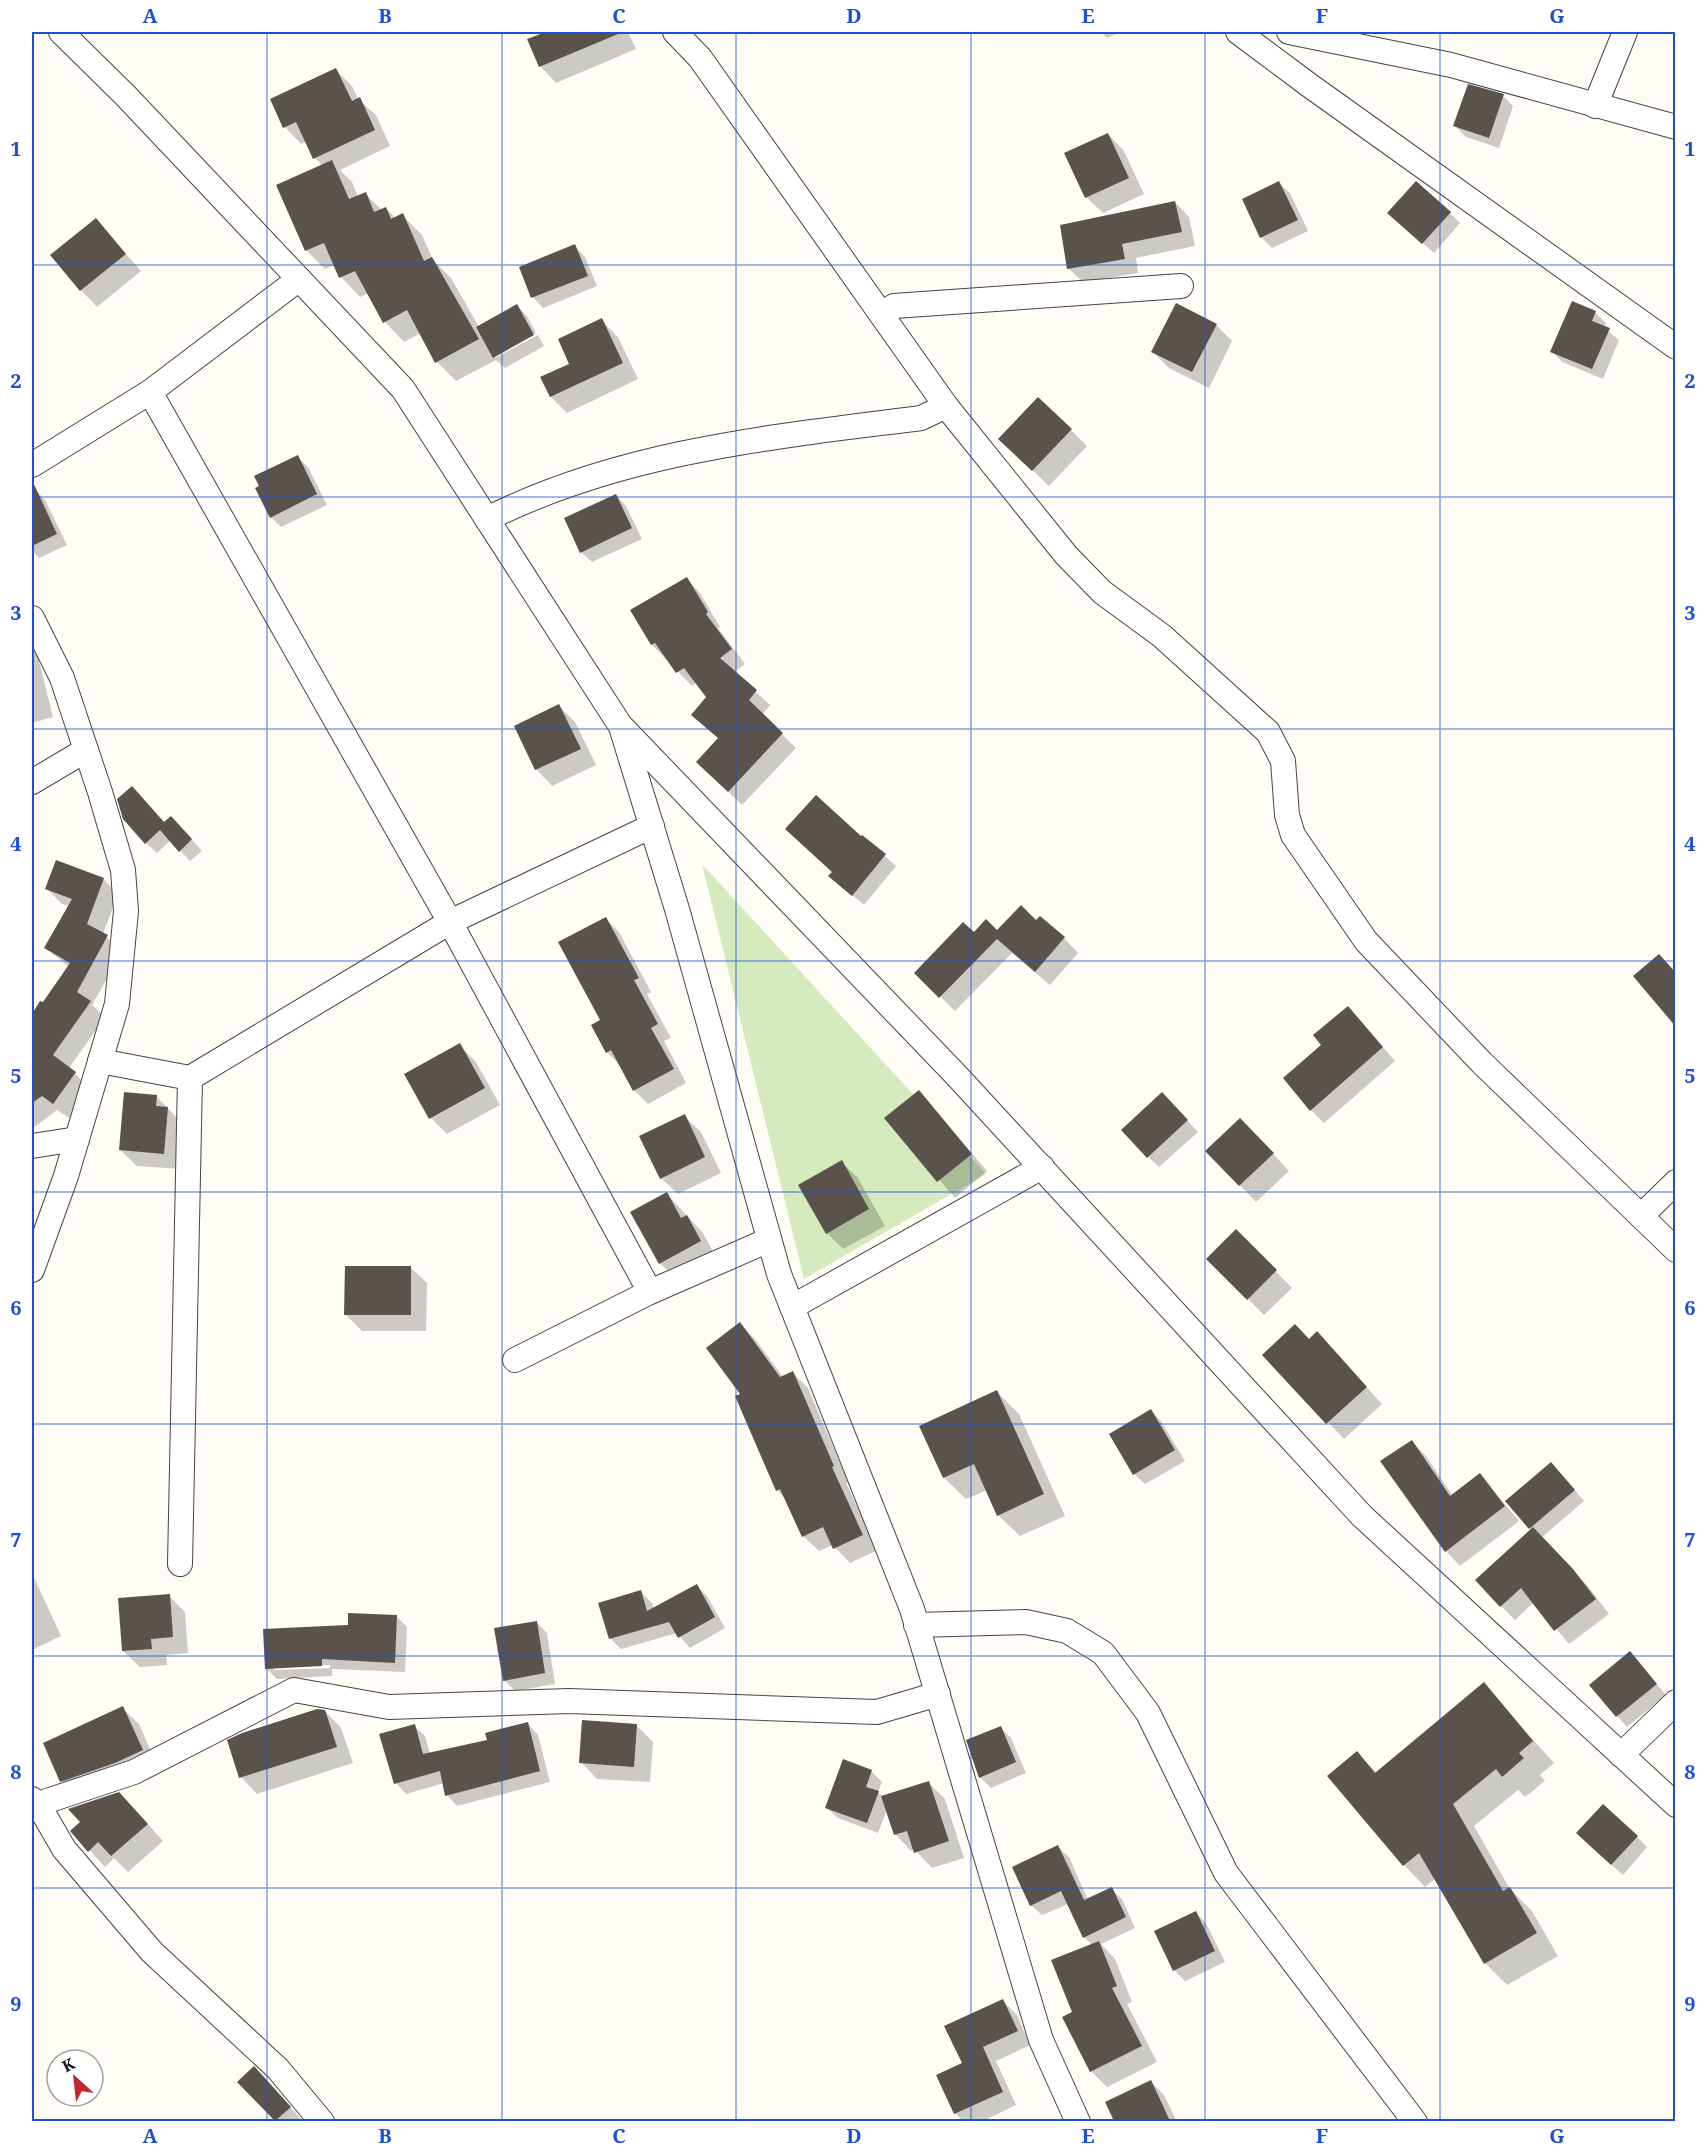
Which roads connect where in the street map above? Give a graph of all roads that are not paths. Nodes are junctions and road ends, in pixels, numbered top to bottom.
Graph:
1 (61, 32) edge
2 (675, 32) edge
3 (1238, 32) edge
4 (1288, 32) edge
5 (1625, 32) edge
6 (1377, 40) edge
7 (1595, 106) junction
8 (1676, 127) edge
9 (299, 279) junction
10 (1181, 286) dead end
11 (881, 314) junction
12 (1676, 346) edge
13 (150, 392) junction
14 (946, 406) junction
15 (32, 465) edge
16 (487, 519) junction
17 (32, 618) edge
18 (620, 725) junction
19 (86, 750) junction
20 (32, 782) edge
21 (652, 826) junction
22 (450, 922) junction
23 (100, 1061) junction
24 (190, 1078) junction
25 (77, 1139) junction
26 (32, 1146) edge
27 (1042, 1167) junction
28 (1676, 1182) edge
29 (1641, 1216) junction
30 (769, 1240) junction
31 (1676, 1250) edge
32 (32, 1270) edge
33 (650, 1292) junction
34 (792, 1307) junction
35 (515, 1360) dead end
36 (180, 1564) dead end
37 (916, 1625) junction
38 (938, 1694) junction
39 (1676, 1702) edge
40 (1621, 1755) junction
41 (35, 1802) edge
42 (1676, 1805) edge
43 (322, 2121) edge
44 (1078, 2121) edge
45 (1415, 2121) edge

1 - 9 street
2 - 11 street
3 - 12 street
4 - 6 street
5 - 7 street
6 - 7 street
7 - 8 street
9 - 13 street
9 - 16 street
10 - 11 street
11 - 14 street
13 - 15 street
13 - 22 street
14 - 16 street
14 - 29 street
16 - 18 street
17 - 19 street
18 - 21 street
18 - 27 street
19 - 20 street
19 - 23 street
21 - 22 street
21 - 30 street
22 - 24 street
22 - 33 street
23 - 24 street
23 - 25 street
24 - 36 street
25 - 26 street
25 - 32 street
27 - 34 street
27 - 40 street
28 - 29 street
29 - 31 street
30 - 33 street
30 - 34 street
33 - 35 street
34 - 37 street
37 - 38 street
37 - 45 street
38 - 41 street
38 - 44 street
39 - 40 street
40 - 42 street
41 - 43 street

